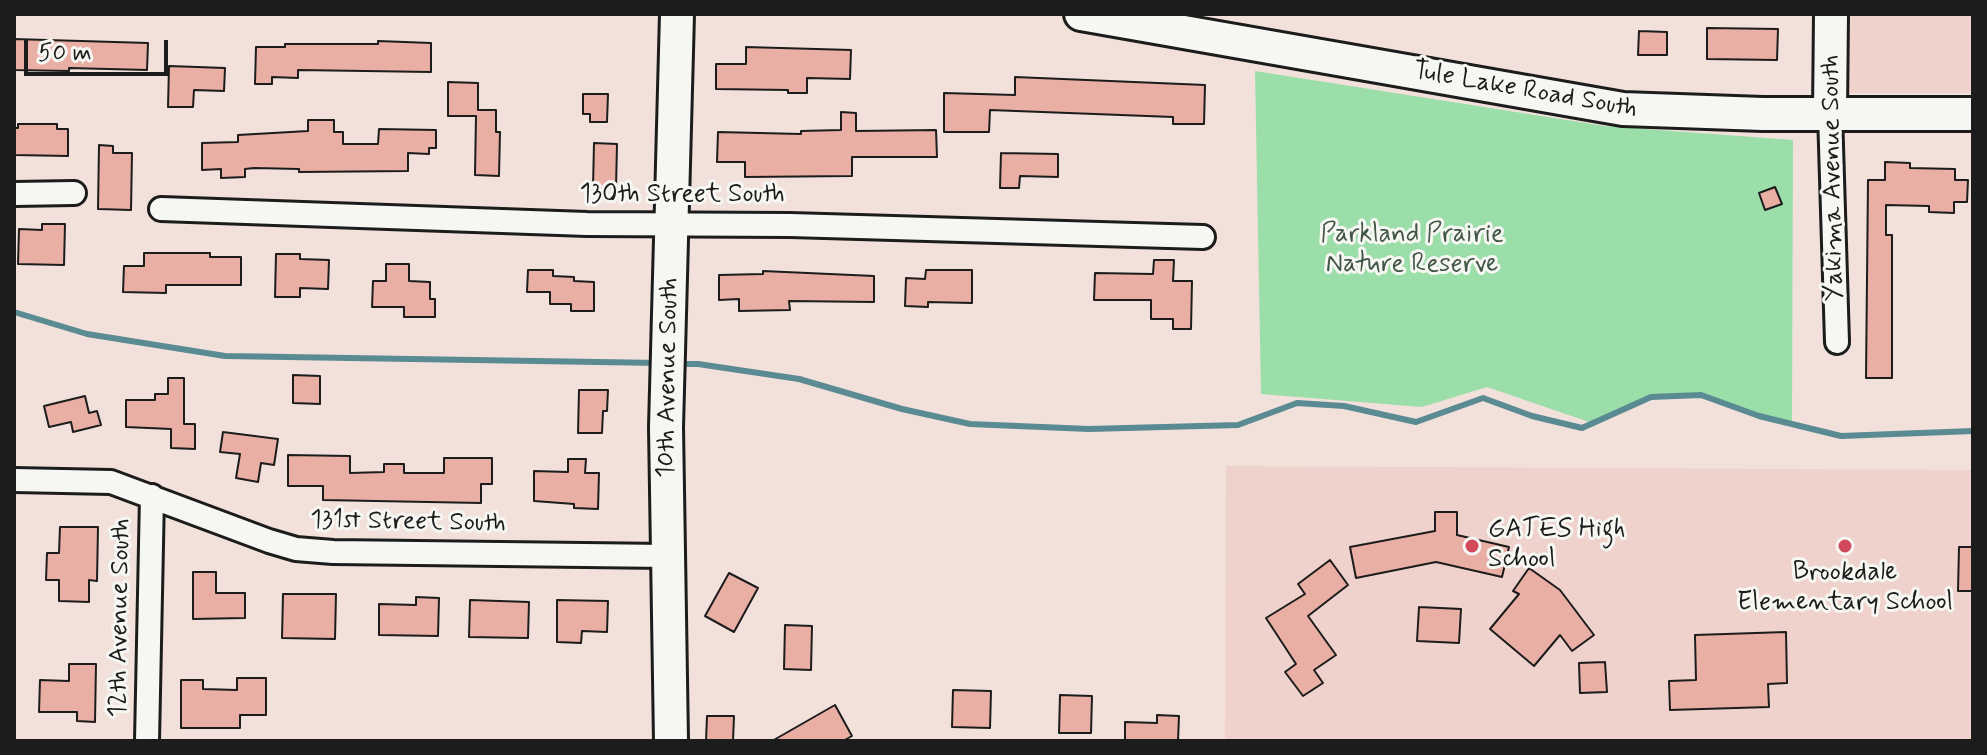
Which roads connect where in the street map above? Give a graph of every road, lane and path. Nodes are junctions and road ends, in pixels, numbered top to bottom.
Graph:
1 (677, 14) edge
2 (1081, 14) edge
3 (1831, 14) edge
4 (1830, 113) junction
5 (1973, 114) edge
6 (74, 193) dead end
7 (14, 194) edge
8 (161, 209) dead end
9 (672, 225) junction
10 (1203, 237) dead end
11 (1837, 342) dead end
12 (14, 480) edge
13 (152, 496) junction
14 (668, 556) junction
15 (147, 741) edge
16 (671, 741) edge

1 - 9 street, 10th Avenue South
2 - 4 street, Tule Lake Road South
3 - 4 street, Yakima Avenue South
4 - 5 street, Tule Lake Road South
4 - 11 street, Yakima Avenue South
6 - 7 street
8 - 9 street, 130th Street South
9 - 10 street, 130th Street South
9 - 14 street, 10th Avenue South
12 - 13 street, 131st Street South
13 - 14 street, 131st Street South
13 - 15 street, 12th Avenue South
14 - 16 street, 10th Avenue South

